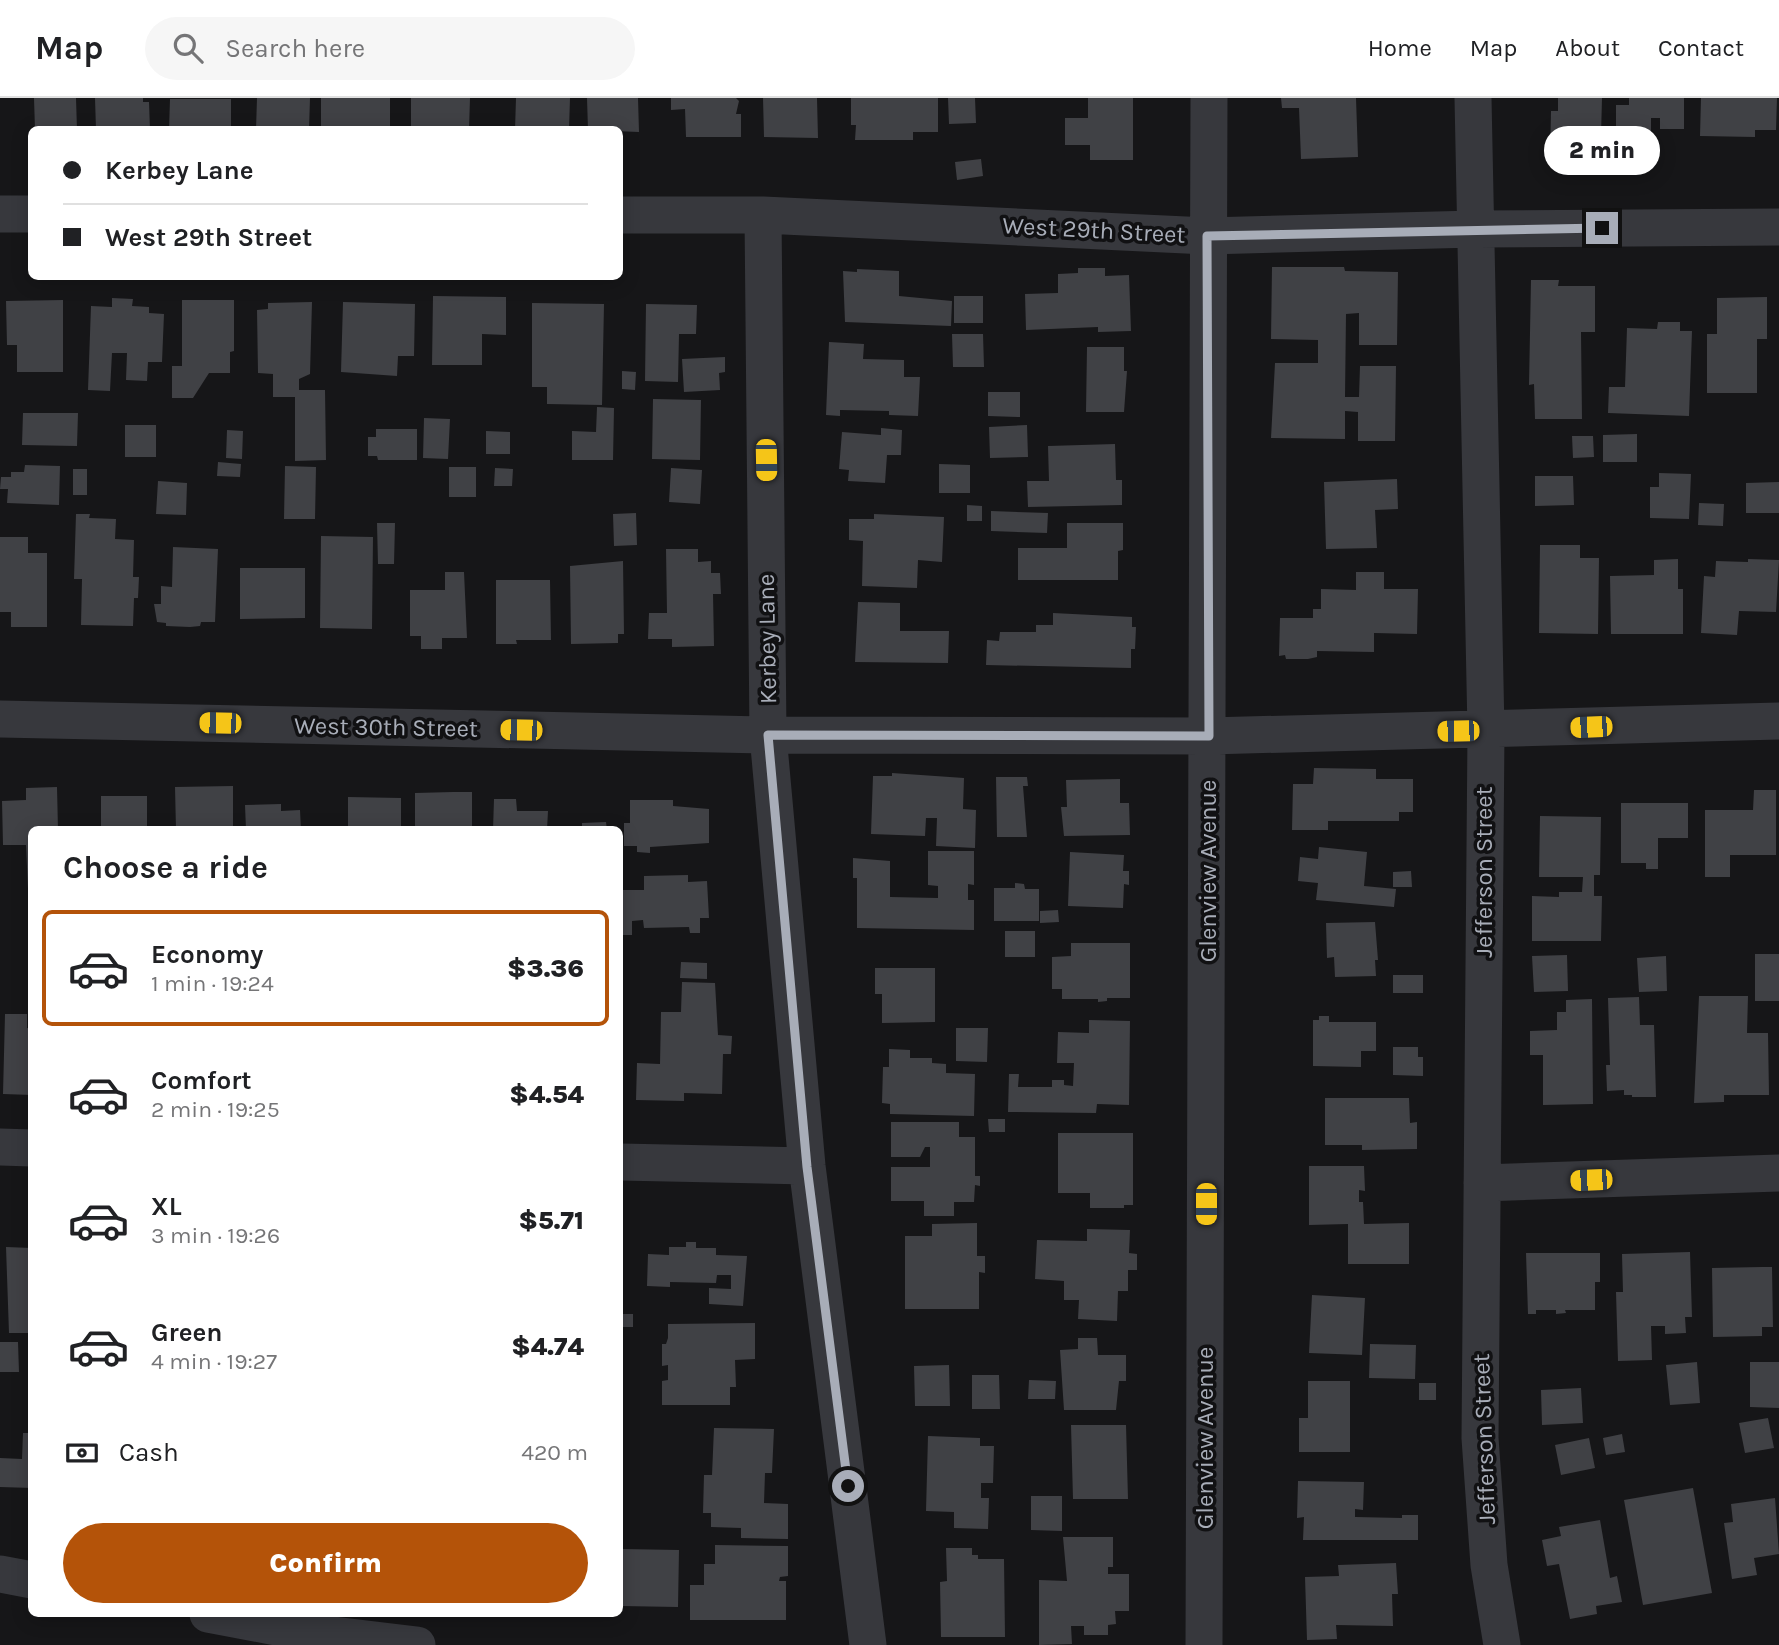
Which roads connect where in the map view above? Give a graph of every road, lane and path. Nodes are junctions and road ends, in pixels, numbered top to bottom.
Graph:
1 (1209, 98) edge
2 (1473, 98) edge
3 (0, 214) edge
4 (28, 214) edge
5 (623, 215) edge
6 (763, 215) junction
7 (1779, 227) edge
8 (1475, 229) junction
9 (1207, 236) junction
10 (0, 719) edge
11 (1779, 721) edge
12 (1486, 731) junction
13 (768, 735) junction
14 (1209, 736) junction
15 (0, 1147) edge
16 (28, 1148) edge
17 (623, 1162) edge
18 (807, 1167) junction
19 (1779, 1173) edge
20 (1482, 1183) junction
21 (0, 1574) edge
22 (28, 1579) edge
23 (219, 1617) edge
24 (293, 1637) edge
25 (417, 1645) edge
26 (868, 1645) edge
27 (1204, 1645) edge
28 (1502, 1645) edge

1 - 9 street, Glenview Avenue
2 - 8 street, Jefferson Street
3 - 4 street
5 - 6 street, West 29th Street
6 - 9 street, West 29th Street
6 - 13 street, Kerbey Lane
7 - 8 street, West 29th Street
8 - 9 street, West 29th Street
8 - 12 street, Jefferson Street
9 - 14 street, Glenview Avenue
10 - 13 street, West 30th Street
11 - 12 street, West 30th Street
12 - 14 street, West 30th Street
12 - 20 street, Jefferson Street
13 - 14 street, West 30th Street
13 - 18 street, Kerbey Lane
14 - 27 street, Glenview Avenue
15 - 16 street
17 - 18 street
18 - 26 street, Kerbey Lane
19 - 20 street
20 - 28 street, Jefferson Street
21 - 22 street
23 - 24 street
24 - 25 street

